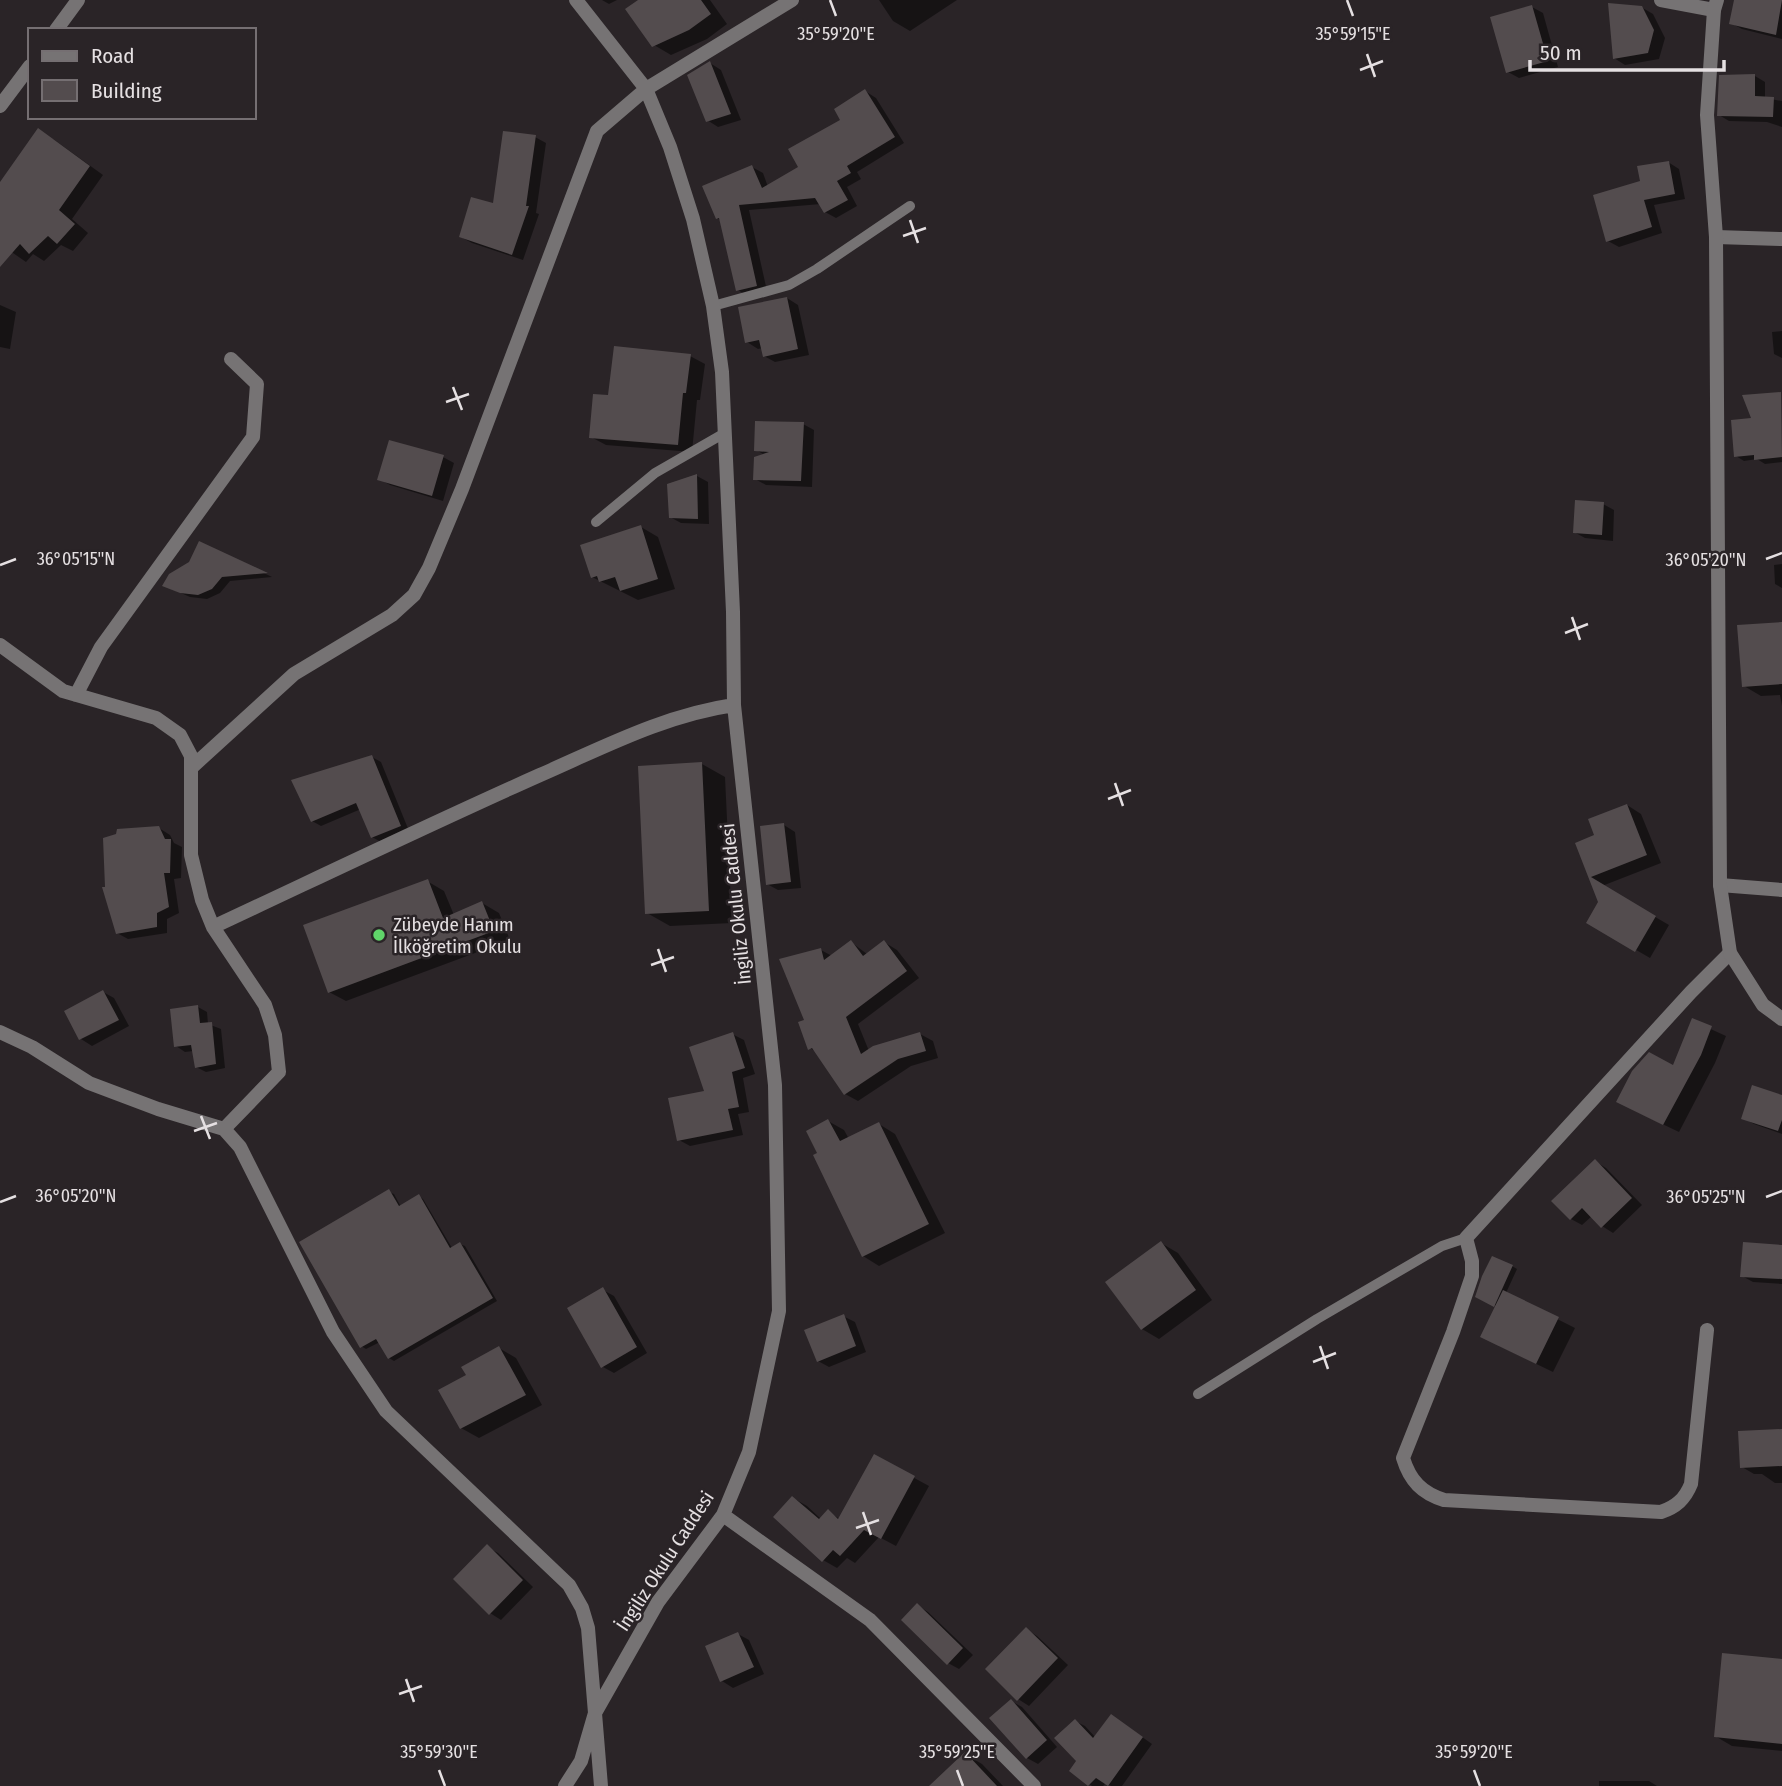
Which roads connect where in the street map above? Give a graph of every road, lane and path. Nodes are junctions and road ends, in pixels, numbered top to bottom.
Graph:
1 (78, 0) edge
2 (576, 0) edge
3 (792, 0) edge
4 (1661, 0) edge
5 (1716, 5) edge
6 (57, 28) edge
7 (28, 69) edge
8 (646, 89) junction
9 (0, 106) edge
10 (910, 206) dead end
11 (1716, 237) junction
12 (1782, 239) edge
13 (713, 306) junction
14 (231, 359) dead end
15 (723, 434) junction
16 (596, 522) dead end
17 (0, 645) edge
18 (76, 695) junction
19 (734, 705) junction
20 (191, 768) junction
21 (1720, 885) junction
22 (1782, 890) edge
23 (213, 927) junction
24 (1730, 953) junction
25 (1782, 1019) edge
26 (0, 1032) edge
27 (224, 1129) junction
28 (1466, 1238) junction
29 (1707, 1330) dead end
30 (1198, 1394) dead end
31 (723, 1516) junction
32 (595, 1713) junction
33 (565, 1786) edge
34 (601, 1786) edge
35 (1034, 1786) edge

1 - 6 street
2 - 8 street, İngiliz Okulu Caddesi
3 - 8 street
4 - 5 street
5 - 11 street
7 - 9 street
8 - 13 street, İngiliz Okulu Caddesi
8 - 20 street
10 - 13 lane
11 - 12 street
11 - 21 street
13 - 15 street, İngiliz Okulu Caddesi
14 - 18 street
15 - 16 lane
15 - 19 street, İngiliz Okulu Caddesi
17 - 18 street
18 - 20 street
19 - 23 street
19 - 31 street, İngiliz Okulu Caddesi
20 - 23 street
21 - 22 street
21 - 24 street
23 - 27 street
24 - 25 street
24 - 28 street
26 - 27 street
27 - 32 street
28 - 29 street
28 - 30 lane
31 - 32 street, İngiliz Okulu Caddesi
31 - 35 street
32 - 33 street, İngiliz Okulu Caddesi
32 - 34 street

